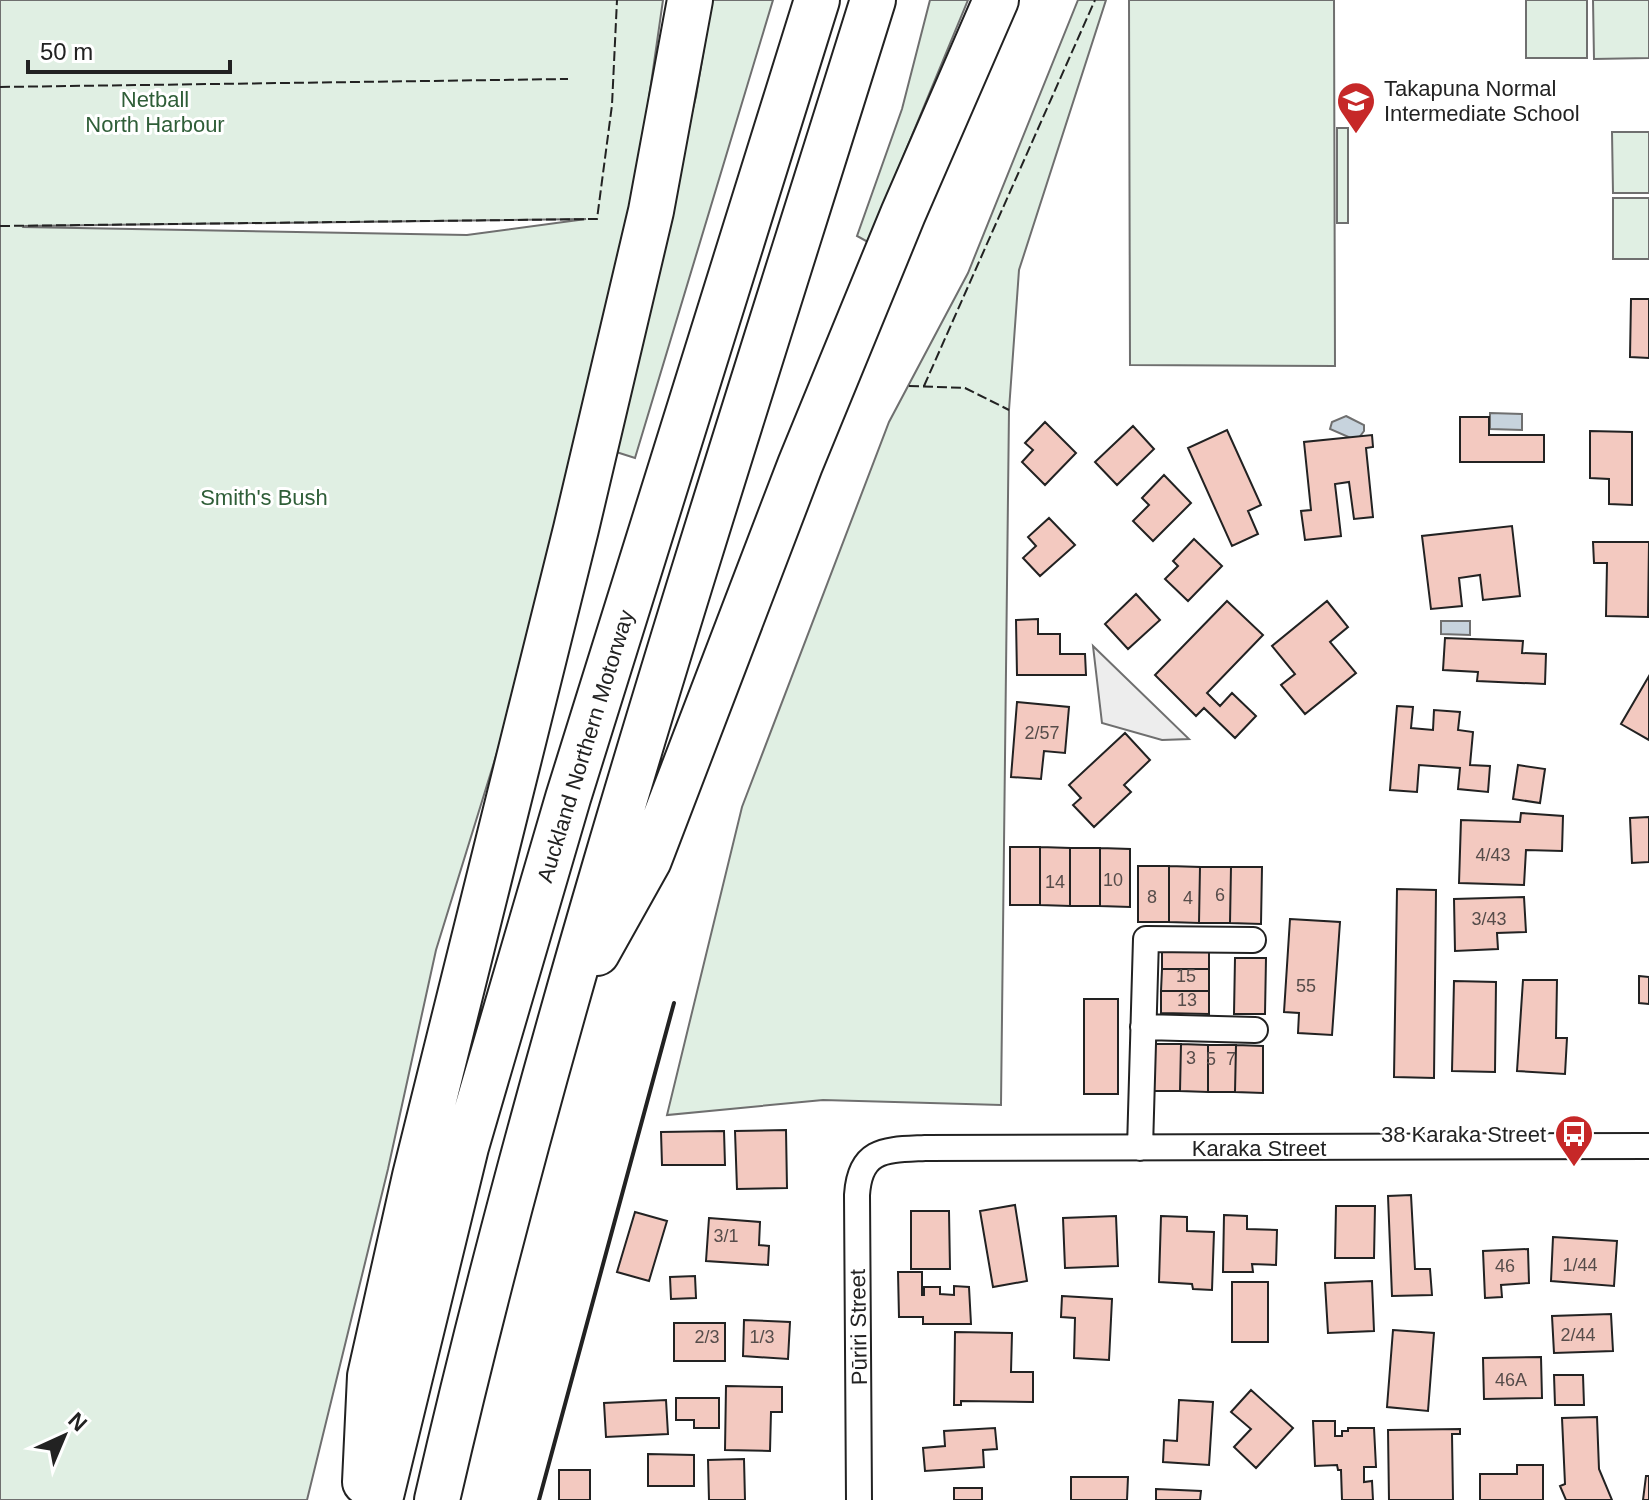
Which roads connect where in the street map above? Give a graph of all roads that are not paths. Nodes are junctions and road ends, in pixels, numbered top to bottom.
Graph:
1 (690, 0) edge
2 (817, 0) edge
3 (873, 0) edge
4 (996, 0) edge
5 (1253, 940) dead end
6 (560, 1018) junction
7 (1143, 1027) junction
8 (1255, 1030) dead end
9 (1649, 1146) edge
10 (1140, 1148) junction
11 (870, 1158) joint
12 (364, 1500) edge
13 (380, 1500) edge
14 (437, 1500) edge
15 (859, 1500) edge

1 - 12 highway
2 - 13 highway, Auckland Northern Motorway
3 - 6 highway
4 - 6 highway
5 - 7 street
6 - 14 highway
7 - 8 street
7 - 10 street
9 - 10 street, Karaka Street
10 - 11 street, Karaka Street
11 - 15 street, Pūriri Street

